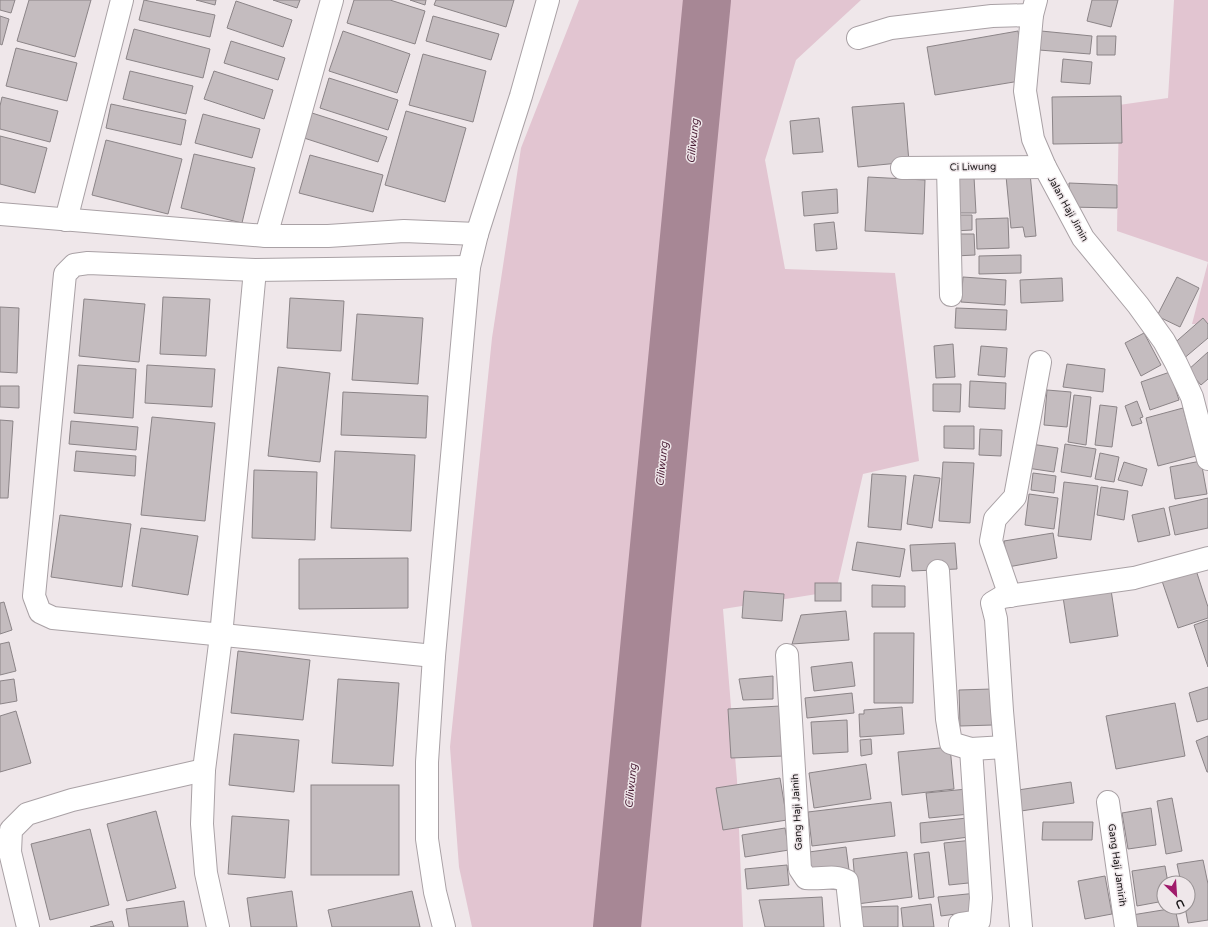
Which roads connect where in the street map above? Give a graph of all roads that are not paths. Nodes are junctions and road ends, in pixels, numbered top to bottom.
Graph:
1 (122, 0) edge
2 (332, 0) edge
3 (548, 0) edge
4 (1034, 7) edge
5 (858, 38) dead end
6 (1045, 167) junction
7 (902, 168) dead end
8 (948, 168) junction
9 (0, 214) edge
10 (66, 220) junction
11 (476, 234) junction
12 (266, 236) junction
13 (469, 267) junction
14 (254, 270) junction
15 (951, 295) dead end
16 (1040, 362) dead end
17 (1208, 458) edge
18 (1208, 558) edge
19 (938, 572) dead end
20 (1010, 596) junction
21 (221, 636) junction
22 (786, 655) dead end
23 (434, 656) junction
24 (1005, 747) junction
25 (971, 748) junction
26 (204, 770) junction
27 (1108, 802) dead end
28 (28, 927) edge
29 (218, 927) edge
30 (444, 927) edge
31 (852, 927) edge
32 (960, 927) edge
33 (1021, 927) edge
34 (1126, 927) edge

1 - 10 street
2 - 12 street
3 - 11 street
4 - 5 street
4 - 6 street, Jalan Haji Jimin
6 - 8 street, Ci Liwung
6 - 17 street, Jalan Haji Jimin
7 - 8 street, Ci Liwung
8 - 15 street
9 - 10 street
10 - 12 street
11 - 12 street
11 - 13 street
13 - 14 street
13 - 23 street
14 - 21 street
14 - 21 street
16 - 20 street
18 - 20 street
19 - 25 street
20 - 24 street
21 - 23 street
21 - 26 street
22 - 31 street, Gang Haji Jainih
23 - 30 street
24 - 25 street
24 - 33 street
25 - 32 street
26 - 28 street
26 - 29 street
27 - 34 street, Gang Haji Jamirih

